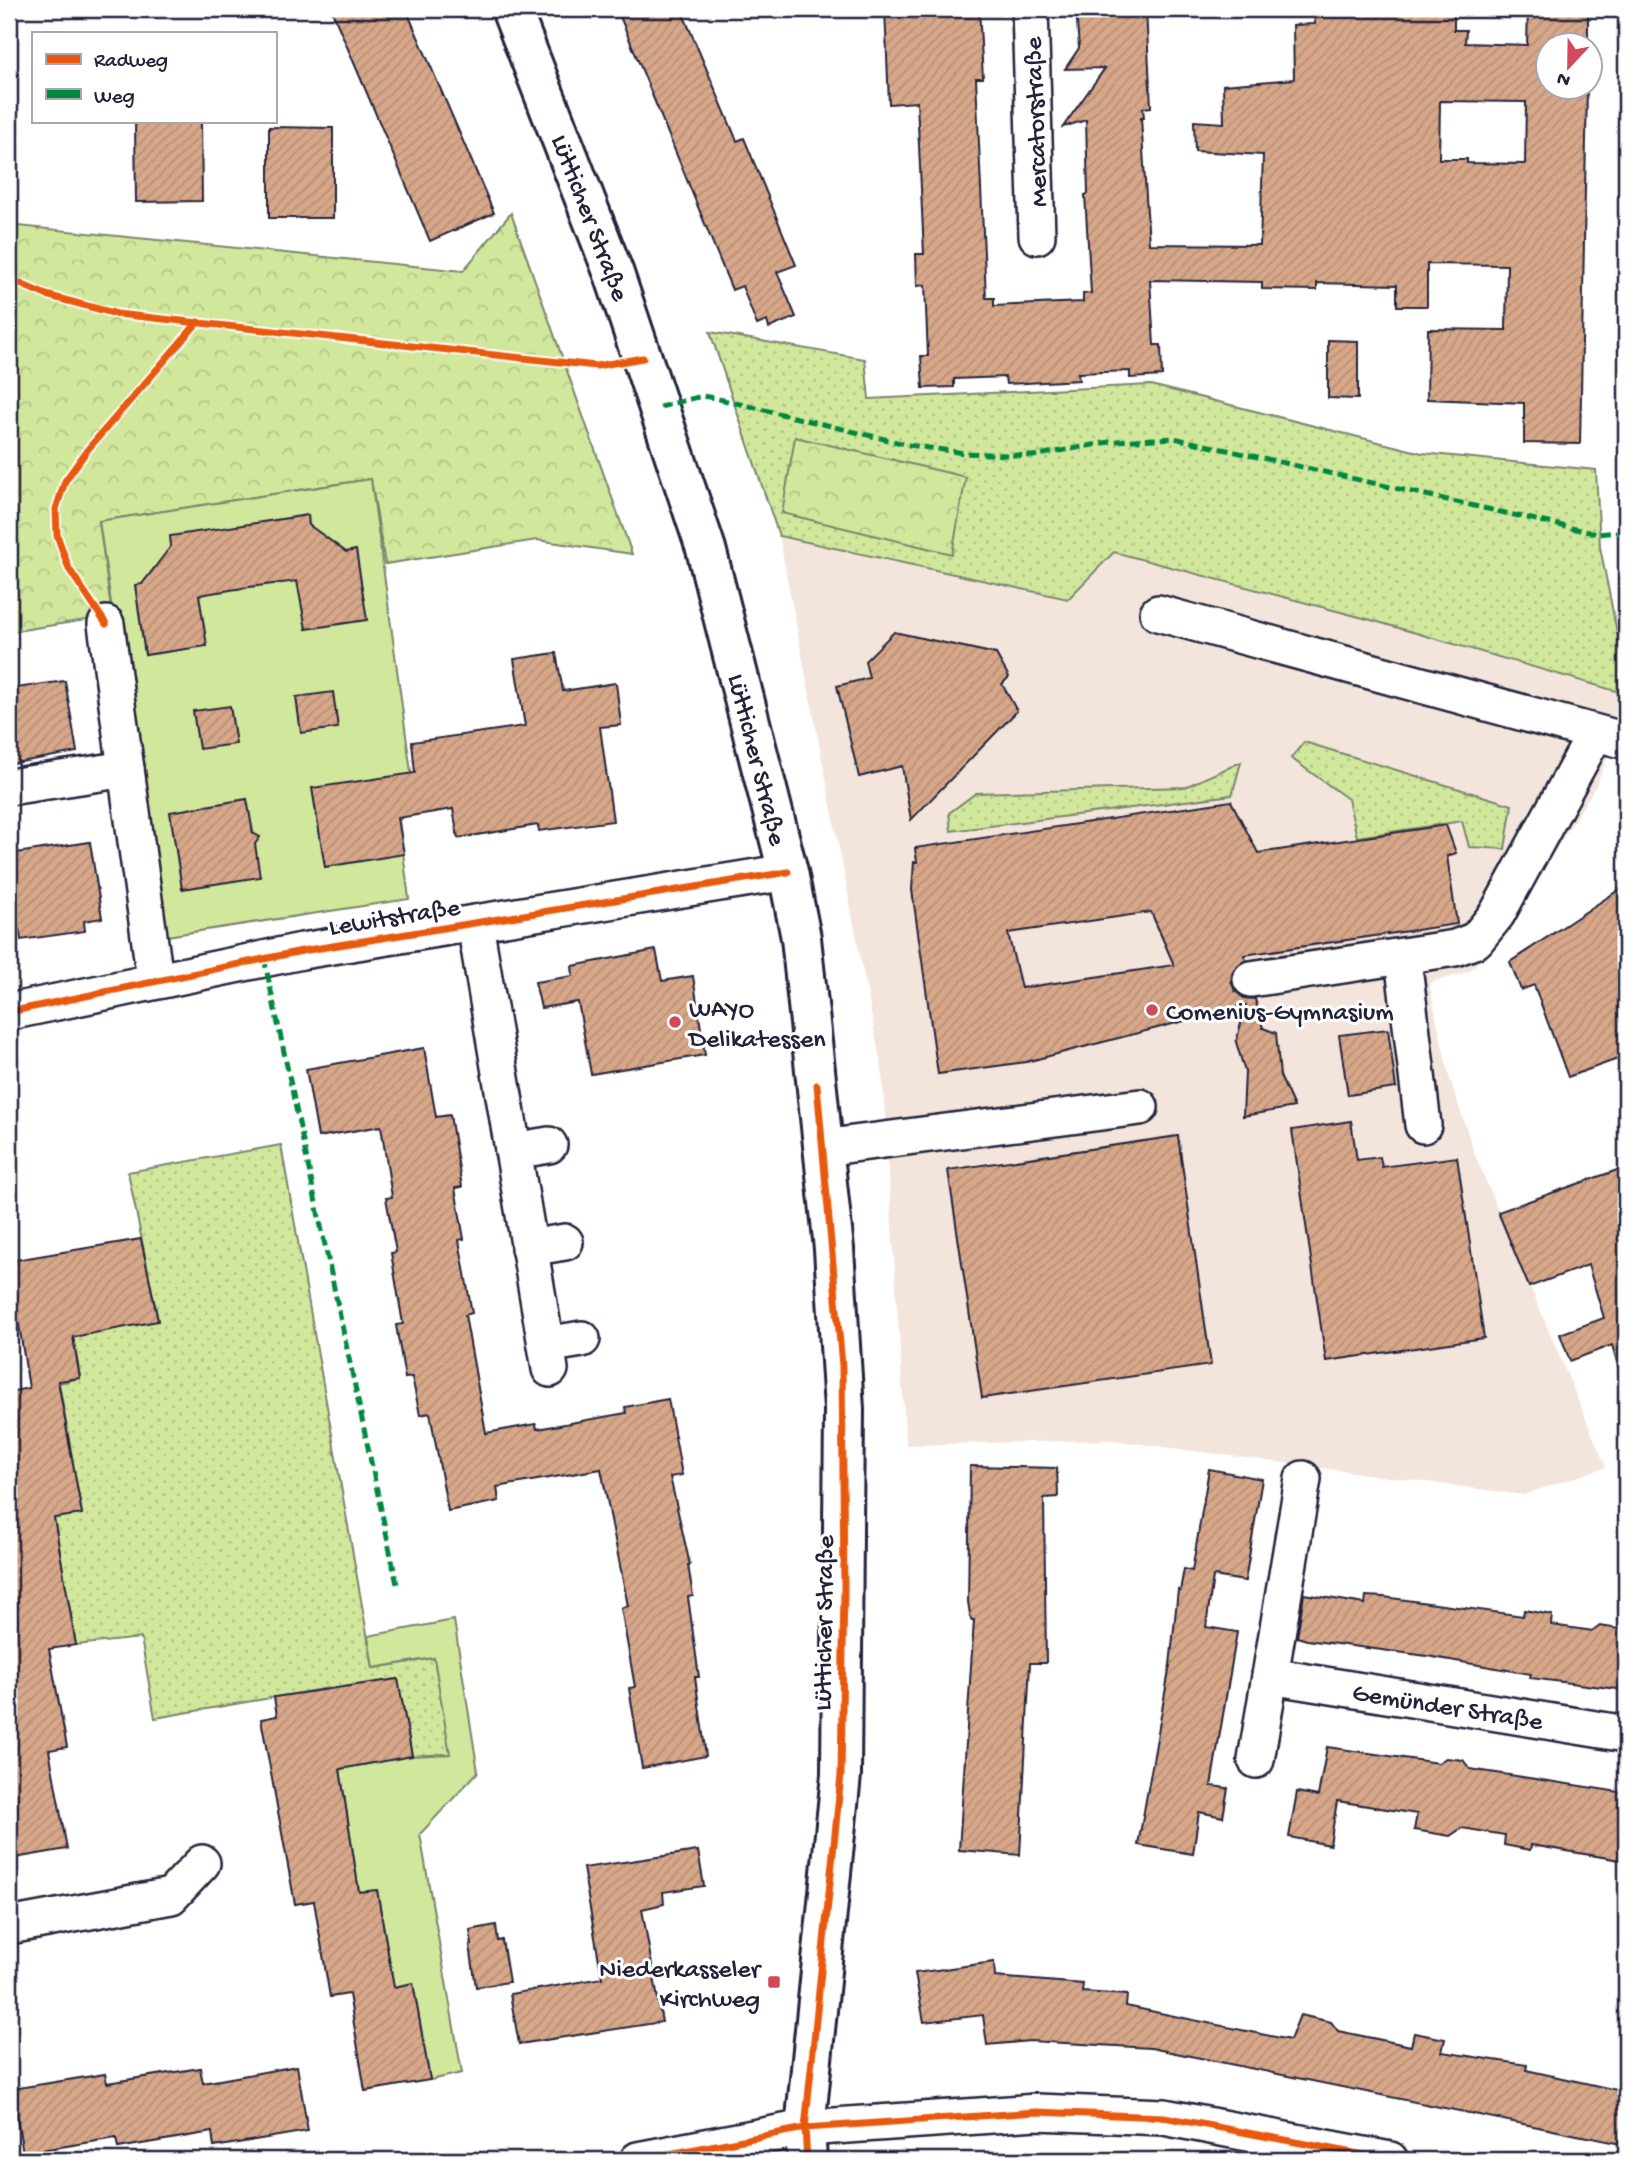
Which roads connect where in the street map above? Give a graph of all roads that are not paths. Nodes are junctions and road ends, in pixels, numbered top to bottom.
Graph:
1 (511, 9) edge
2 (1030, 9) edge
3 (1037, 236) dead end
4 (1158, 613) dead end
5 (106, 624) dead end
6 (1611, 738) edge
7 (126, 769) junction
8 (9, 787) edge
9 (788, 872) junction
10 (475, 924) junction
11 (1403, 958) junction
12 (155, 979) junction
13 (1251, 979) dead end
14 (9, 1012) edge
15 (1140, 1107) dead end
16 (1423, 1125) dead end
17 (549, 1145) dead end
18 (822, 1147) junction
19 (513, 1151) junction
20 (565, 1242) dead end
21 (529, 1248) junction
22 (582, 1339) dead end
23 (1303, 1479) dead end
24 (1270, 1676) junction
25 (1626, 1734) edge
26 (1256, 1760) dead end
27 (202, 1863) dead end
28 (9, 1926) edge
29 (800, 2150) edge
30 (638, 2160) edge
31 (1390, 2160) edge

1 - 9 main road, Lütticher Straße
2 - 3 street, Mercatorstraße
4 - 6 street
5 - 7 street
6 - 11 street
7 - 8 street
7 - 12 street
9 - 10 street, Lewitstraße
9 - 18 main road, Lütticher Straße
10 - 12 street, Lewitstraße
10 - 19 street, Lewitstraße
11 - 13 street
11 - 16 street
12 - 14 street, Lewitstraße
15 - 18 street
17 - 19 street
18 - 29 main road, Lütticher Straße
19 - 21 street, Lewitstraße
20 - 21 street
21 - 22 street, Lewitstraße
23 - 24 street
24 - 25 street, Gemünder Straße
24 - 26 street
27 - 28 street
29 - 30 street
29 - 31 street

